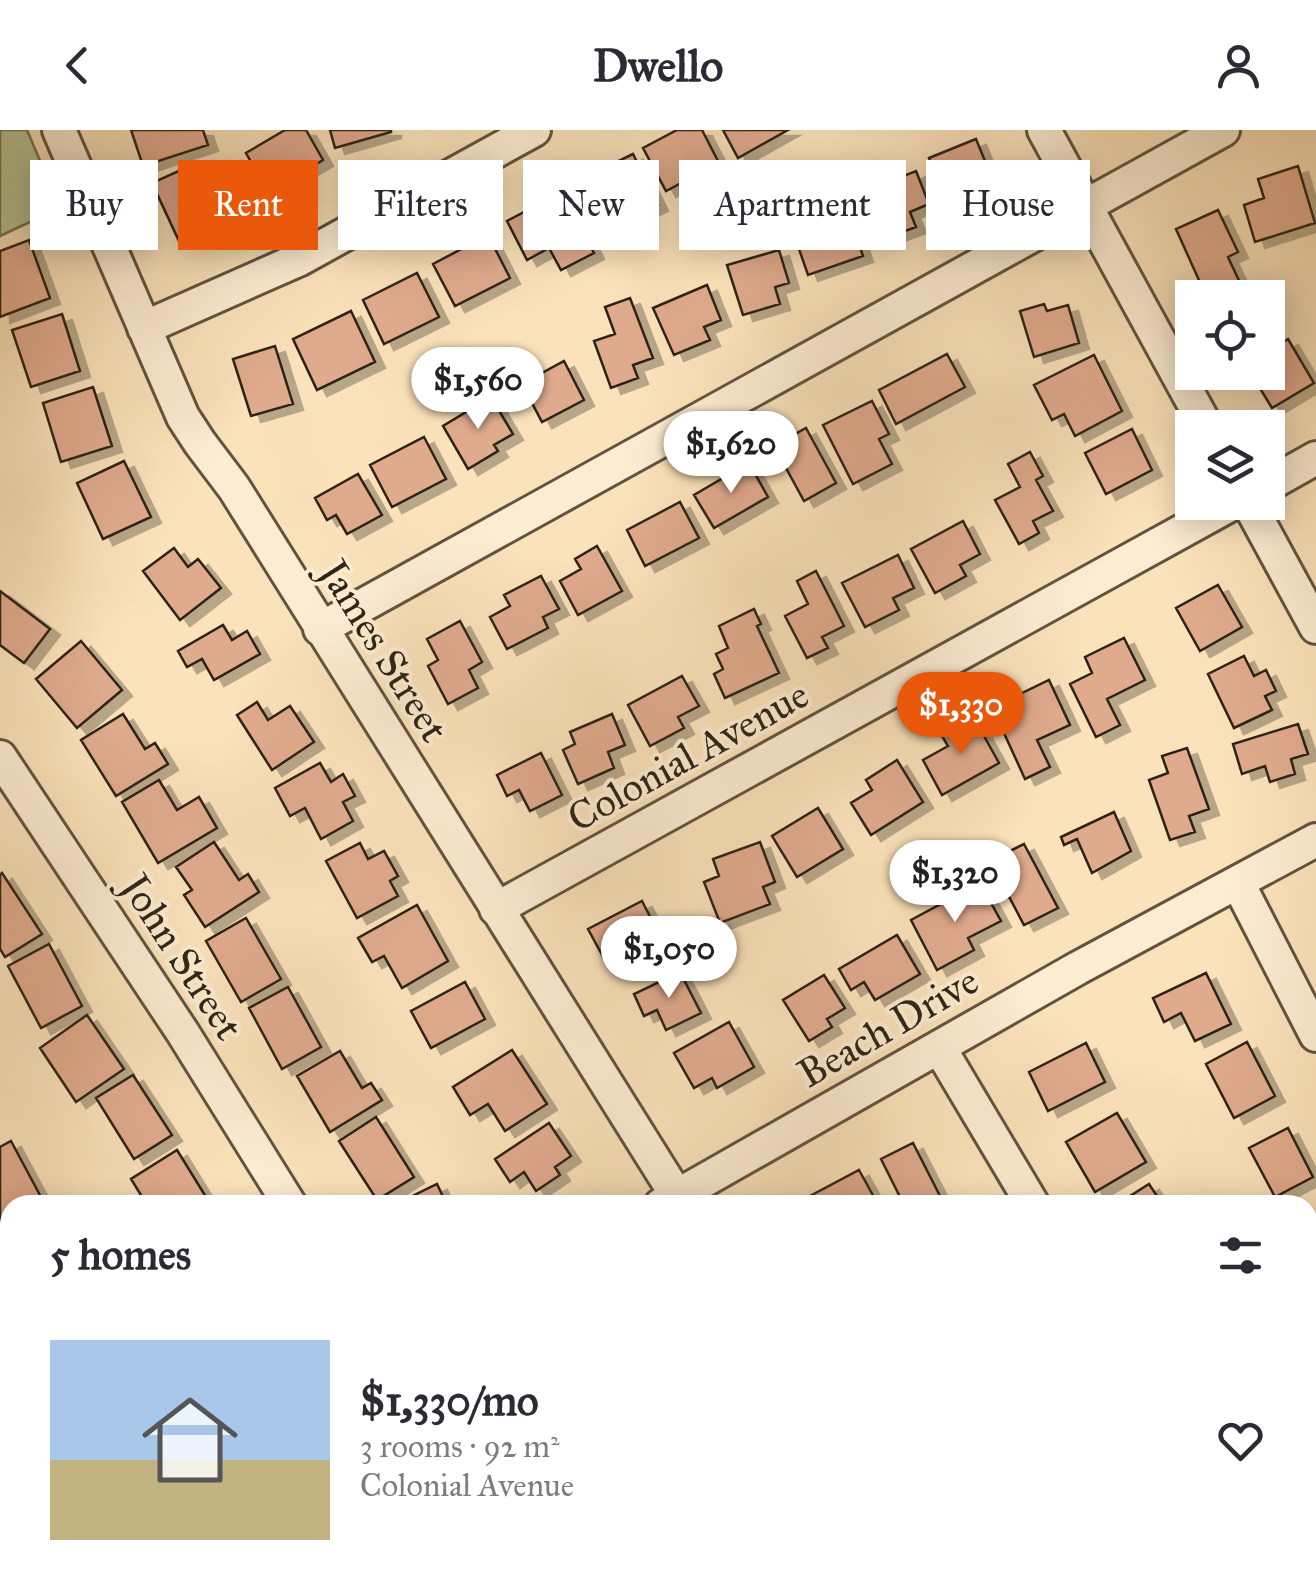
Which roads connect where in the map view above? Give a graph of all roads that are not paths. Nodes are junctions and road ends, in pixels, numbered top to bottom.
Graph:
1 (60, 130) edge
2 (534, 130) edge
3 (1044, 130) edge
4 (1222, 130) edge
5 (1060, 160) edge
6 (1090, 203) edge
7 (1090, 215) edge
8 (1005, 250) edge
9 (144, 328) junction
10 (1196, 410) edge
11 (1316, 458) edge
12 (1285, 475) edge
13 (1202, 520) edge
14 (1258, 520) edge
15 (1316, 627) edge
16 (320, 629) junction
17 (0, 757) edge
18 (1316, 840) edge
19 (1238, 884) junction
20 (496, 910) junction
21 (1316, 1034) edge
22 (940, 1047) junction
23 (284, 1195) edge
24 (666, 1195) edge
25 (678, 1195) edge
26 (1026, 1195) edge

1 - 9 street, James Street
2 - 9 street
3 - 5 street
4 - 6 street
7 - 10 street
8 - 16 street
9 - 16 street, James Street
11 - 12 street
13 - 20 street, Colonial Avenue
14 - 15 street
16 - 20 street, James Street
17 - 23 street, John Street
18 - 19 street, Beach Drive
19 - 21 street
19 - 22 street, Beach Drive
20 - 24 street, James Street
22 - 25 street, Beach Drive
22 - 26 street

